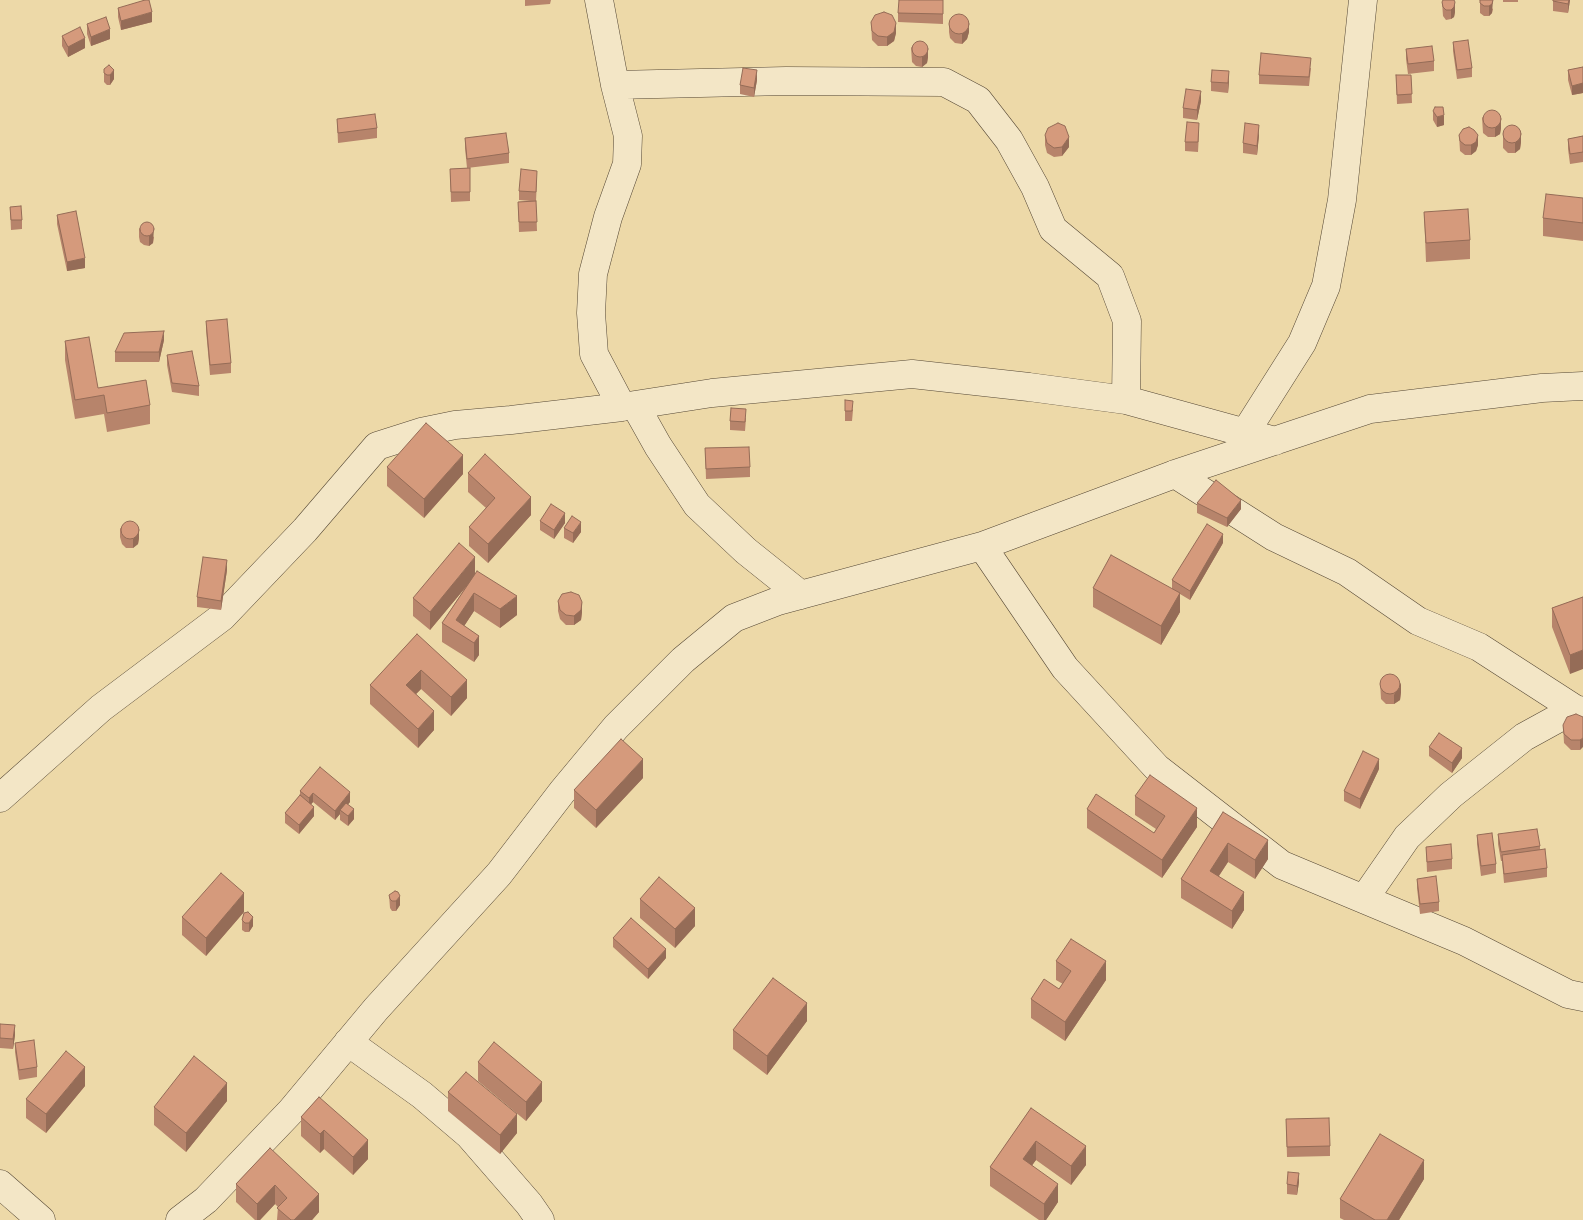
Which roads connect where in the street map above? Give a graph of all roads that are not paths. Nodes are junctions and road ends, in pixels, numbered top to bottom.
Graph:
1 (599, 0) edge
2 (1363, 0) edge
3 (615, 85) junction
4 (1583, 386) edge
5 (1126, 400) junction
6 (629, 406) junction
7 (1245, 433) junction
8 (1275, 441) junction
9 (1175, 474) junction
10 (982, 546) junction
11 (801, 595) junction
12 (1579, 710) edge
13 (0, 798) edge
14 (1364, 899) junction
15 (1583, 997) edge
16 (348, 1042) junction
17 (0, 1184) edge
18 (41, 1220) edge
19 (180, 1220) edge
20 (540, 1220) edge

1 - 3 street
2 - 7 street
3 - 5 street
3 - 6 street
4 - 8 street
5 - 6 street
5 - 7 street
6 - 11 street
6 - 13 street
7 - 8 street
8 - 9 street
9 - 10 street
9 - 12 street
10 - 11 street
10 - 14 street
11 - 16 street
12 - 14 street
14 - 15 street
16 - 19 street
16 - 20 street
17 - 18 street

